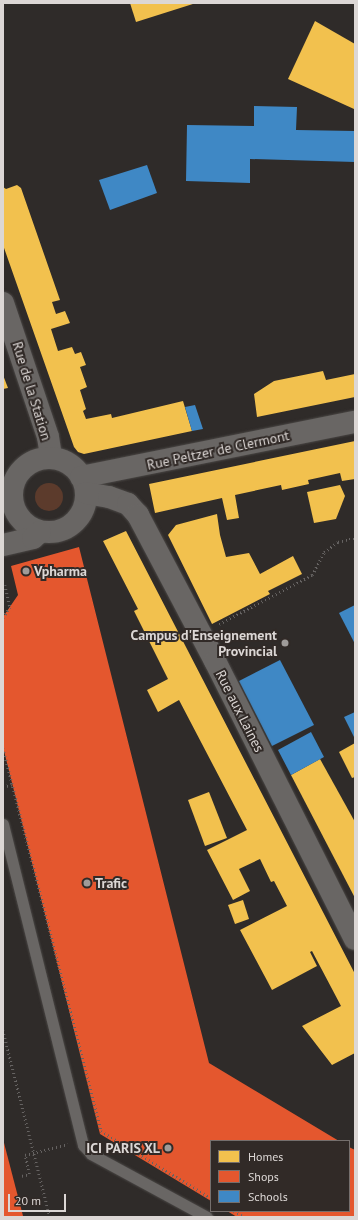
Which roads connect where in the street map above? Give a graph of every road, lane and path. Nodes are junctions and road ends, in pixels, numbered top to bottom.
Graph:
1 (3, 303) edge
2 (355, 422) edge
3 (51, 458) junction
4 (25, 466) junction
5 (3, 471) edge
6 (84, 485) junction
7 (40, 532) junction
8 (355, 539) edge
9 (3, 545) edge
10 (3, 585) edge
11 (3, 618) edge
12 (200, 634) junction
13 (3, 748) edge
14 (12, 784) junction
15 (3, 787) edge
16 (3, 824) edge
17 (355, 939) edge
18 (57, 962) junction
19 (53, 963) dead end
20 (69, 1008) junction
21 (64, 1009) dead end
22 (3, 1030) edge
23 (102, 1132) junction
24 (96, 1137) dead end
25 (74, 1143) dead end
26 (34, 1152) junction
27 (22, 1176) dead end
28 (210, 1197) edge
29 (50, 1217) edge
30 (207, 1217) edge

1 - 3 street, Rue de la Station
2 - 6 street, Rue Peltzer de Clermont
3 - 4 street
3 - 6 street
4 - 5 street
4 - 7 street
6 - 7 street
6 - 12 street, Rue aux Laines
7 - 9 street
8 - 12 path
10 - 11 path
12 - 17 street, Rue aux Laines
13 - 14 path
14 - 15 path
14 - 18 path
16 - 30 lane
18 - 19 path
18 - 20 path
20 - 21 path
20 - 23 path
22 - 26 path
23 - 24 path
23 - 28 path
25 - 26 path
26 - 27 path
26 - 29 path

